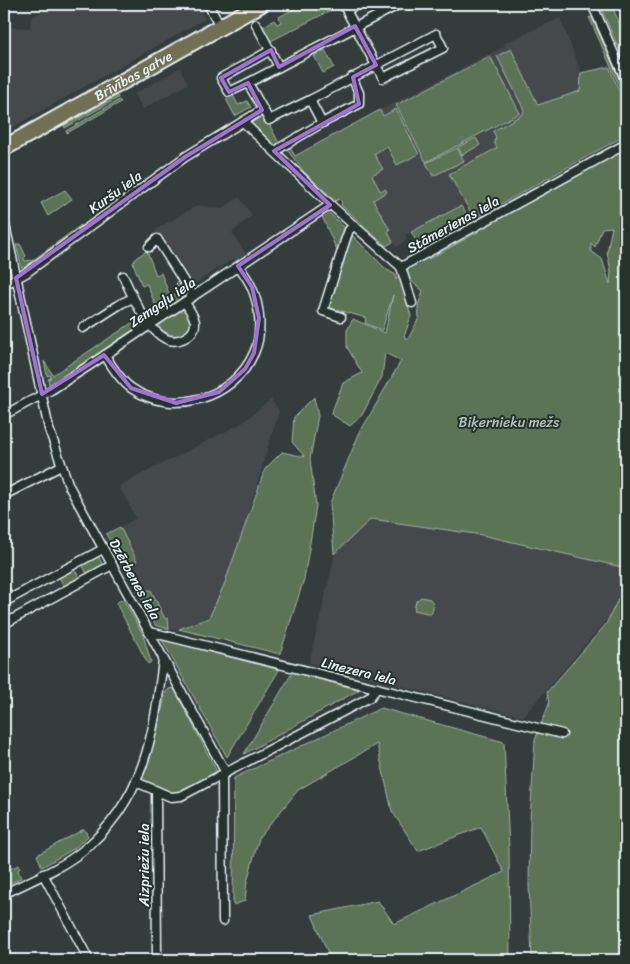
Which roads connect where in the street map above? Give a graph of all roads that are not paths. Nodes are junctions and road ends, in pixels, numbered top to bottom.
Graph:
1 (208, 4) edge
2 (261, 4) edge
3 (359, 4) edge
4 (400, 4) edge
5 (592, 4) edge
6 (345, 7) edge
7 (256, 24) dead end
8 (220, 26) junction
9 (355, 26) junction
10 (271, 50) junction
11 (376, 65) junction
12 (279, 67) junction
13 (352, 77) junction
14 (626, 81) edge
15 (248, 83) junction
16 (310, 100) junction
17 (262, 110) junction
18 (243, 122) junction
19 (322, 123) junction
20 (626, 144) edge
21 (4, 148) edge
22 (275, 152) junction
23 (330, 204) junction
24 (4, 220) edge
25 (354, 226) junction
26 (149, 247) dead end
27 (239, 266) junction
28 (400, 267) junction
29 (123, 276) dead end
30 (16, 278) junction
31 (4, 285) edge
32 (194, 296) junction
33 (133, 298) junction
34 (185, 302) junction
35 (412, 303) dead end
36 (341, 317) dead end
37 (151, 325) junction
38 (82, 328) dead end
39 (105, 355) junction
40 (42, 394) junction
41 (4, 415) edge
42 (61, 466) junction
43 (4, 495) edge
44 (103, 548) junction
45 (112, 565) junction
46 (4, 589) edge
47 (7, 601) edge
48 (4, 624) edge
49 (150, 632) junction
50 (163, 660) junction
51 (377, 688) junction
52 (562, 734) dead end
53 (224, 774) junction
54 (136, 782) junction
55 (156, 791) junction
56 (43, 874) junction
57 (4, 893) edge
58 (223, 921) dead end
59 (4, 954) edge
60 (7, 960) edge
61 (89, 960) edge
62 (157, 960) edge

1 - 8 street
2 - 8 highway, Brīvības gatve
3 - 6 street
4 - 9 street
5 - 14 street
6 - 9 street
7 - 10 street
8 - 21 highway, Brīvības gatve
9 - 11 street
9 - 12 street
10 - 12 street
10 - 15 street
11 - 11 street
11 - 13 street
12 - 15 street
13 - 16 street
13 - 19 street
15 - 17 street
16 - 17 street
16 - 19 street
17 - 18 street, Kuršu iela
18 - 22 street, Stāmerienas iela
18 - 30 street, Kuršu iela
19 - 22 street
20 - 28 street, Stāmerienas iela
22 - 23 street, Stāmerienas iela
23 - 25 street, Stāmerienas iela
23 - 27 street, Zemgaļu iela
24 - 30 street, Dzērbenes iela
25 - 28 street, Stāmerienas iela
25 - 36 street
26 - 32 street
27 - 32 street, Zemgaļu iela
27 - 39 street
28 - 35 street
29 - 33 street
30 - 31 street, Kuršu iela
30 - 40 street, Dzērbenes iela
32 - 34 street, Zemgaļu iela
33 - 37 street
33 - 38 street
34 - 37 street, Zemgaļu iela
34 - 37 street
37 - 39 street, Zemgaļu iela
39 - 40 street, Zemgaļu iela
40 - 41 street, Zemgaļu iela
40 - 42 street, Dzērbenes iela
42 - 43 street
42 - 44 street, Dzērbenes iela
44 - 45 street, Dzērbenes iela
44 - 47 street
45 - 48 street
45 - 49 street, Dzērbenes iela
46 - 47 street
49 - 50 street, Dzērbenes iela
49 - 51 street, Linezera iela
50 - 53 street, Dzērbenes iela
50 - 54 street
51 - 52 street, Linezera iela
51 - 53 street
53 - 55 street
53 - 58 street
54 - 55 street
54 - 56 street
55 - 62 street, Aizpriežu iela
56 - 57 street
56 - 61 street
59 - 60 street

